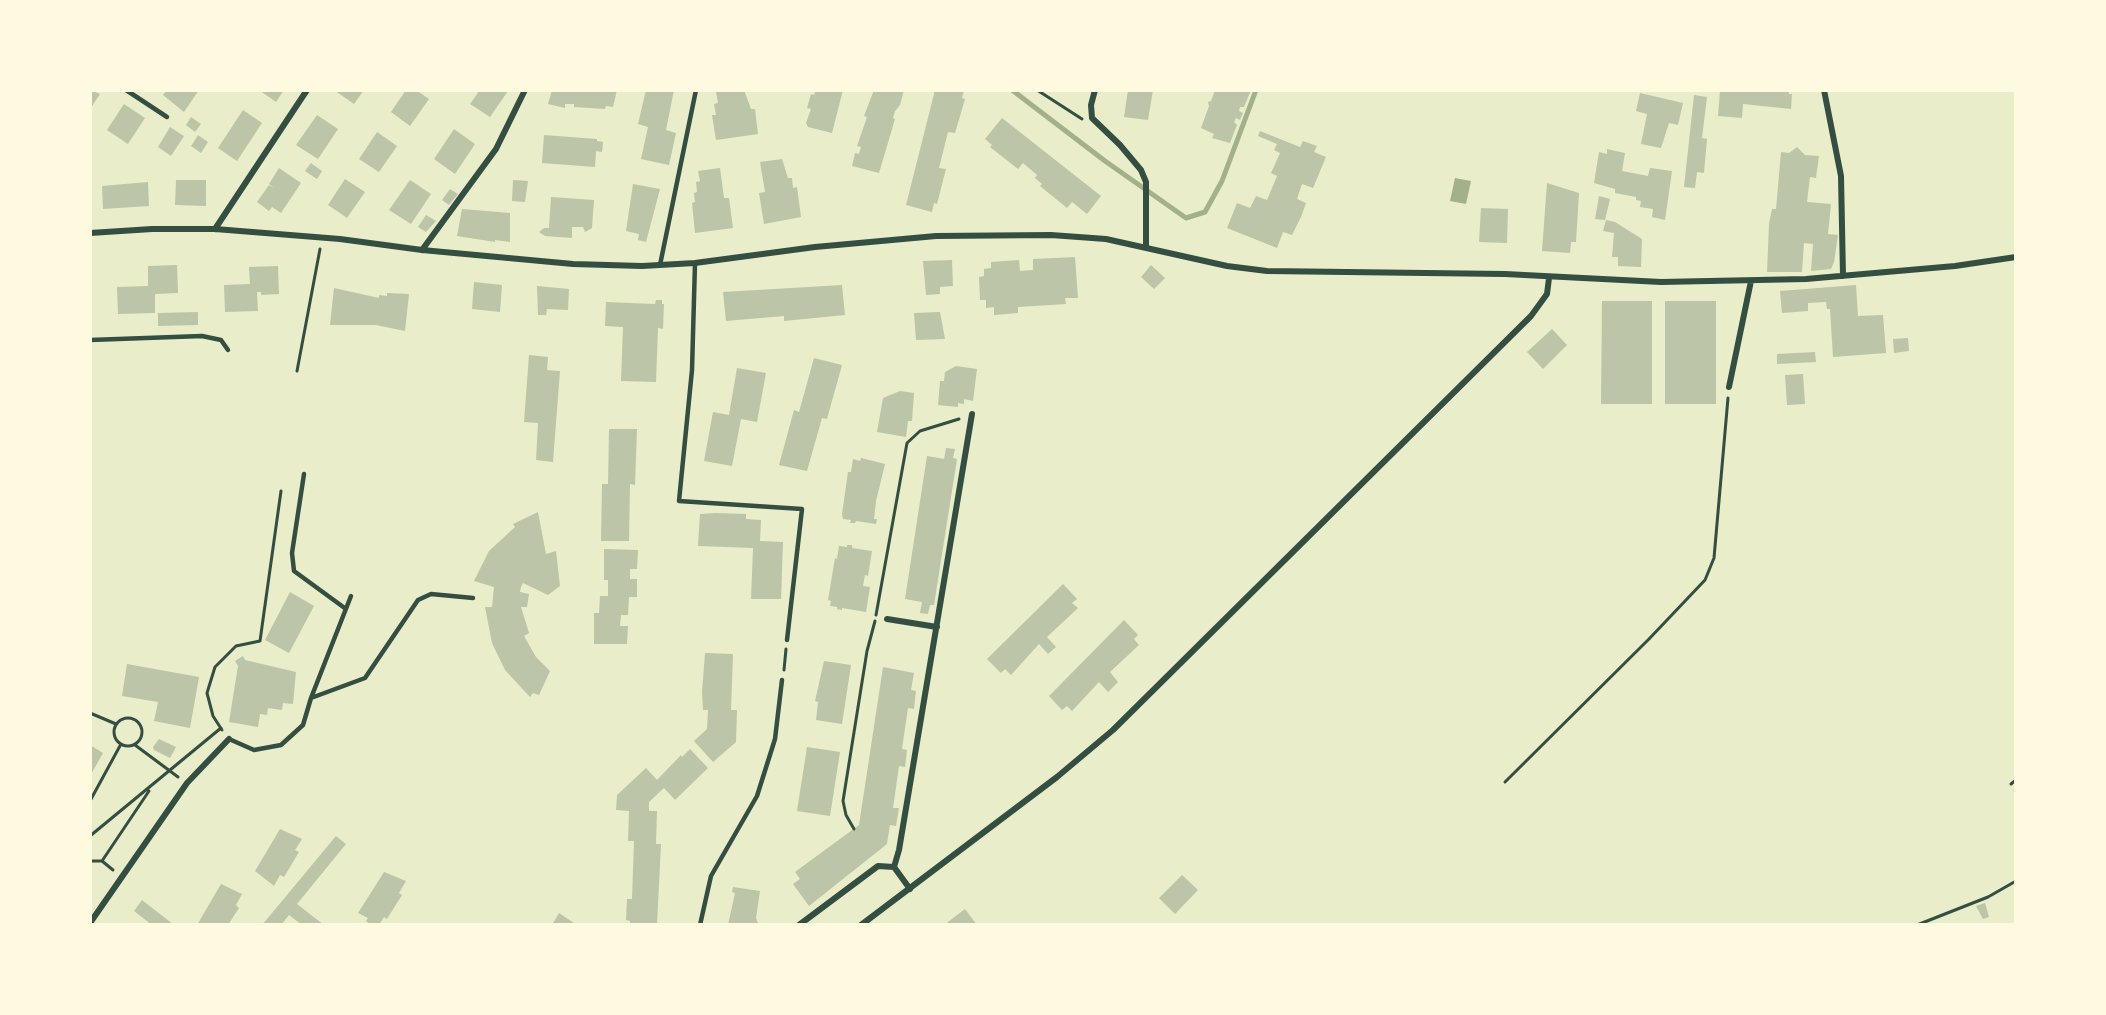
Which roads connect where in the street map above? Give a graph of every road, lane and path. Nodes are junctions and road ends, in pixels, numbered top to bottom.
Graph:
1 (126, 90) edge
2 (307, 90) edge
3 (525, 90) edge
4 (696, 90) edge
5 (1037, 90) edge
6 (1095, 90) edge
7 (1824, 90) edge
8 (167, 117) dead end
9 (1092, 118) junction
10 (215, 229) junction
11 (90, 233) edge
12 (322, 237) junction
13 (1146, 246) junction
14 (422, 250) junction
15 (2016, 257) edge
16 (695, 263) junction
17 (660, 265) junction
18 (1843, 276) junction
19 (1549, 278) junction
20 (1751, 281) junction
21 (90, 340) edge
22 (228, 350) dead end
23 (297, 371) dead end
24 (1729, 387) joint
25 (972, 414) joint
26 (304, 474) dead end
27 (281, 491) dead end
28 (351, 596) dead end
29 (473, 598) dead end
30 (346, 609) junction
31 (887, 620) dead end
32 (937, 627) junction
33 (787, 640) joint
34 (782, 680) joint
35 (311, 699) junction
36 (90, 713) edge
37 (116, 724) junction
38 (221, 728) junction
39 (228, 739) junction
40 (121, 744) junction
41 (135, 745) junction
42 (171, 772) junction
43 (2016, 780) edge
44 (1505, 782) dead end
45 (186, 783) junction
46 (2011, 784) dead end
47 (152, 787) junction
48 (90, 801) edge
49 (854, 829) dead end
50 (90, 836) edge
51 (90, 861) edge
52 (102, 861) junction
53 (894, 867) junction
54 (122, 876) junction
55 (2016, 881) edge
56 (910, 889) junction
57 (90, 923) edge
58 (700, 925) edge
59 (799, 925) edge
60 (861, 925) edge
61 (1917, 925) edge

1 - 8 lane
2 - 10 street
3 - 14 street
4 - 17 lane
5 - 9 path
6 - 9 street
7 - 18 street
9 - 13 street
10 - 11 street
10 - 12 street
12 - 14 street
12 - 23 path
13 - 16 street
13 - 19 street
14 - 17 street
15 - 18 street
16 - 17 street
16 - 33 lane
18 - 20 street
19 - 20 street
19 - 56 street
20 - 24 street
21 - 22 lane
24 - 44 path
25 - 32 street
25 - 49 path
26 - 30 lane
27 - 38 path
28 - 30 lane
29 - 35 lane
30 - 35 lane
31 - 32 street
32 - 53 street
33 - 34 path
34 - 58 lane
35 - 39 lane
36 - 37 path
37 - 40 path
37 - 41 path
38 - 39 path
38 - 42 path
39 - 45 street
40 - 41 path
40 - 48 path
41 - 42 path
42 - 45 path
42 - 47 path
43 - 46 path
45 - 54 street
47 - 50 path
47 - 52 path
51 - 52 path
52 - 54 path
53 - 56 street
53 - 59 street
54 - 57 street
55 - 61 path
56 - 60 street

